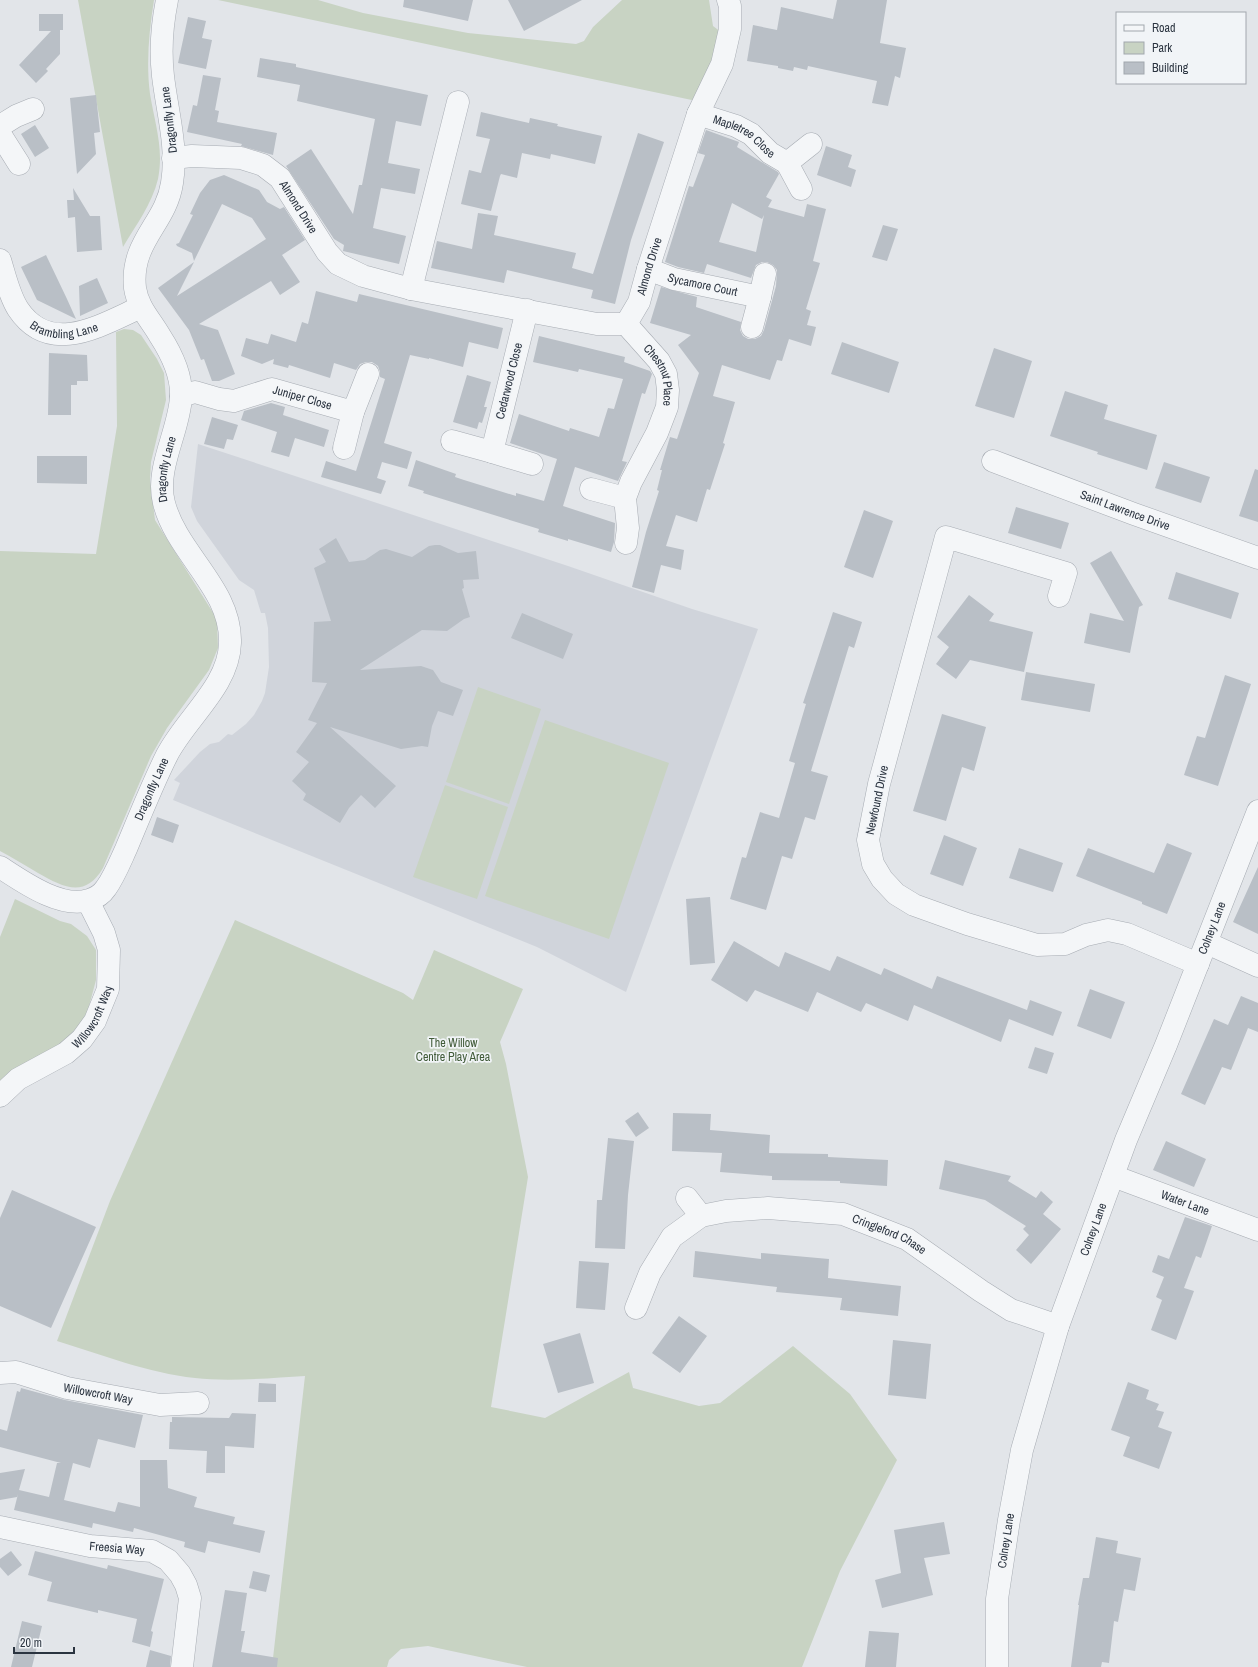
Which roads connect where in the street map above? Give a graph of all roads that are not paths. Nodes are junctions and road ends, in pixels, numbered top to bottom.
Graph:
1 (167, 0) edge
2 (728, 0) edge
3 (458, 102) dead end
4 (33, 109) dead end
5 (698, 114) junction
6 (0, 126) edge
7 (0, 134) edge
8 (811, 144) dead end
9 (173, 158) junction
10 (787, 163) junction
11 (19, 164) dead end
12 (801, 189) dead end
13 (0, 260) edge
14 (648, 269) junction
15 (766, 274) dead end
16 (411, 288) junction
17 (760, 297) junction
18 (141, 307) junction
19 (527, 310) junction
20 (626, 324) junction
21 (752, 327) dead end
22 (368, 374) dead end
23 (182, 396) junction
24 (353, 412) junction
25 (452, 441) dead end
26 (344, 448) dead end
27 (492, 452) junction
28 (993, 461) dead end
29 (532, 464) dead end
30 (591, 489) dead end
31 (625, 498) junction
32 (626, 543) dead end
33 (1258, 558) edge
34 (1059, 596) dead end
35 (1258, 810) edge
36 (0, 867) edge
37 (88, 901) junction
38 (1207, 943) junction
39 (1198, 964) junction
40 (1258, 966) edge
41 (0, 1096) edge
42 (1113, 1176) junction
43 (687, 1198) dead end
44 (701, 1216) junction
45 (1258, 1230) edge
46 (636, 1308) dead end
47 (1058, 1326) junction
48 (0, 1373) edge
49 (198, 1403) dead end
50 (0, 1527) edge
51 (182, 1667) edge
52 (997, 1667) edge

1 - 9 street, Dragonfly Lane
2 - 5 street, Almond Drive
3 - 16 street
4 - 6 street
5 - 10 street, Mapletree Close
5 - 14 street, Almond Drive
7 - 11 street
8 - 10 street, Mapletree Close
9 - 16 street, Almond Drive
9 - 18 street, Dragonfly Lane
10 - 12 street, Mapletree Close
13 - 18 street, Brambling Lane
14 - 17 street, Sycamore Court
14 - 20 street, Almond Drive
15 - 17 street
16 - 19 street, Almond Drive
17 - 21 street
18 - 23 street, Dragonfly Lane
19 - 20 street, Almond Drive
19 - 27 street, Cedarwood Close
20 - 31 street, Chestnut Place
22 - 24 street
23 - 24 street, Juniper Close
23 - 37 street, Dragonfly Lane
24 - 26 street
25 - 27 street
27 - 29 street
28 - 33 street, Saint Lawrence Drive
30 - 31 street
31 - 32 street, Chestnut Place
34 - 39 street, Newfound Drive
35 - 38 street, Colney Lane
36 - 37 street
37 - 41 street, Willowcroft Way
38 - 39 street, Colney Lane
38 - 40 street
39 - 42 street, Colney Lane
42 - 45 street, Water Lane
42 - 47 street, Colney Lane
43 - 44 street
44 - 46 street, Cringleford Chase
44 - 47 street, Cringleford Chase
47 - 52 street, Colney Lane
48 - 49 street, Willowcroft Way
50 - 51 street, Freesia Way

